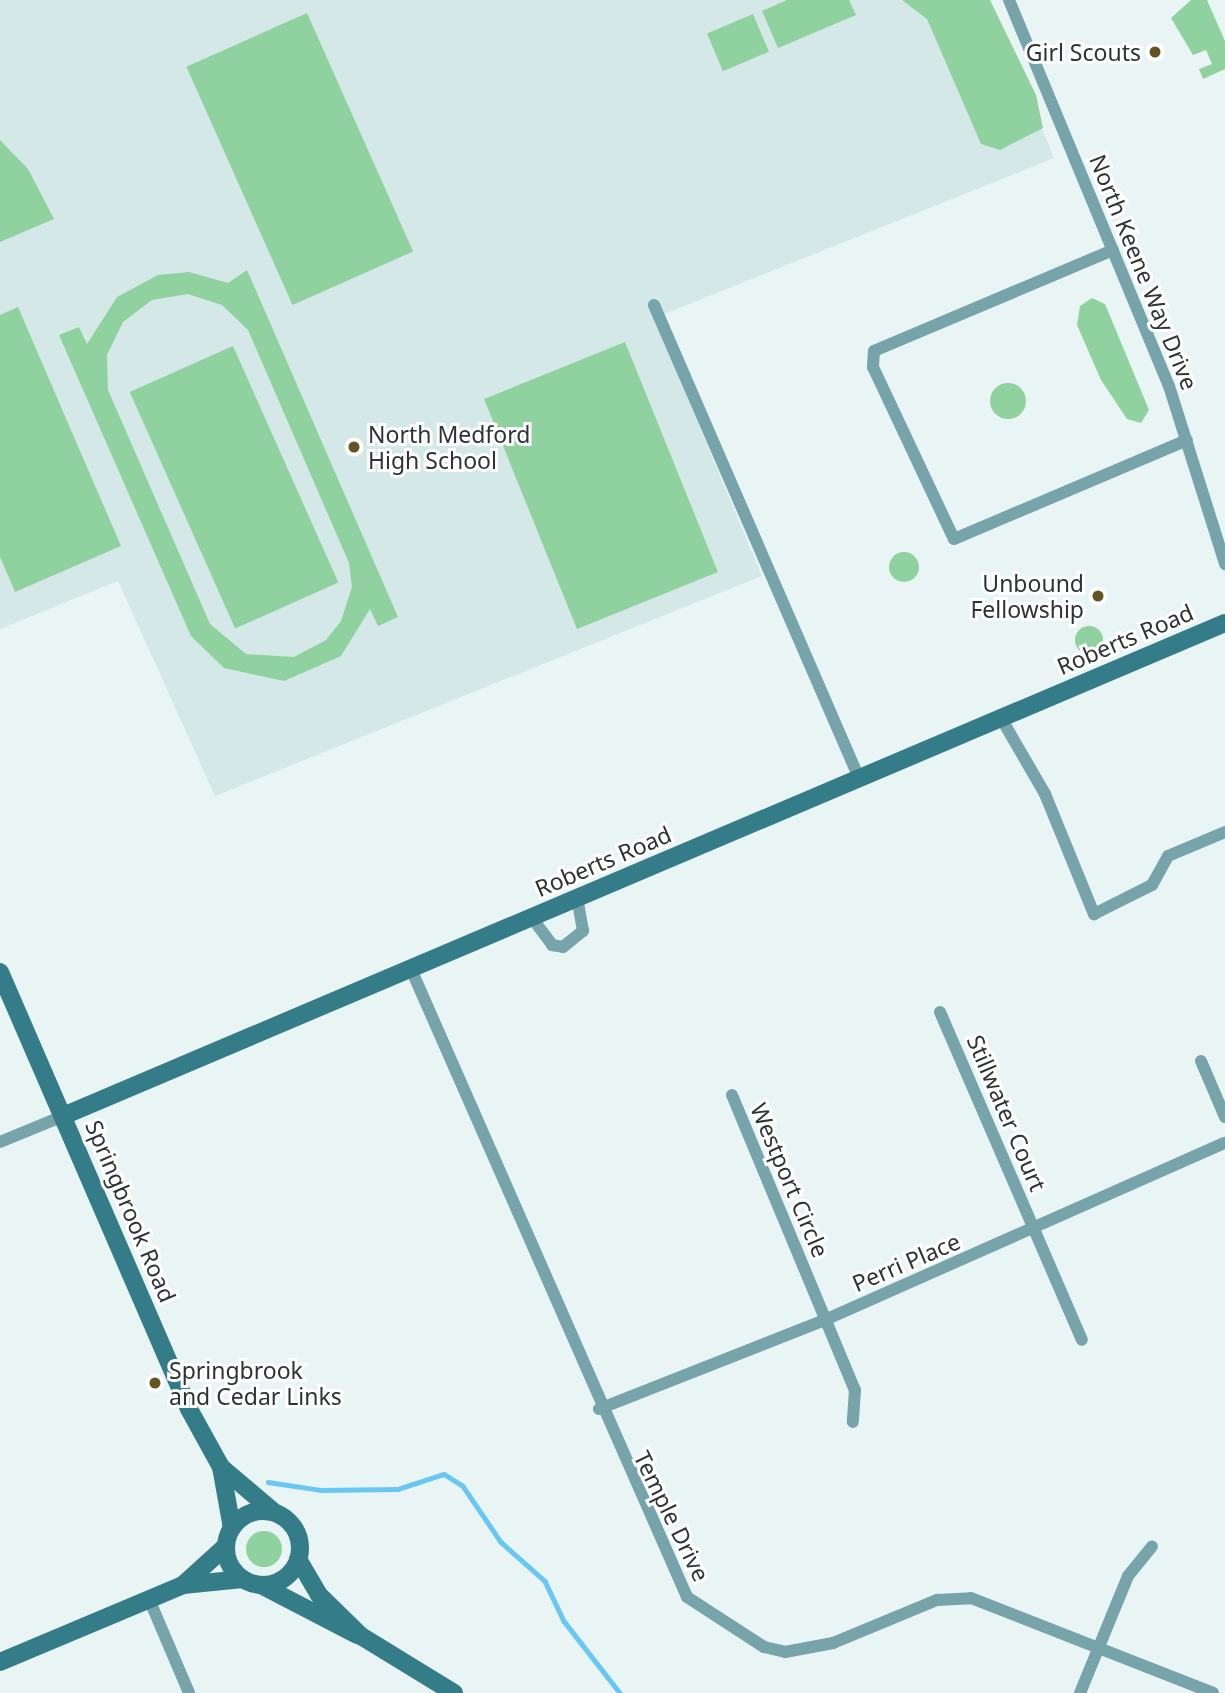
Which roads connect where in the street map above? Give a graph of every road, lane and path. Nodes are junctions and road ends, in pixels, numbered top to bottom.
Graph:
1 (1009, 0) edge
2 (1113, 250) junction
3 (654, 305) dead end
4 (1187, 440) junction
5 (1225, 564) edge
6 (1225, 623) edge
7 (1001, 718) junction
8 (859, 778) junction
9 (1225, 832) edge
10 (578, 898) junction
11 (532, 918) junction
12 (411, 969) junction
13 (0, 972) edge
14 (940, 1012) dead end
15 (1201, 1061) dead end
16 (732, 1095) dead end
17 (63, 1116) junction
18 (1225, 1117) edge
19 (0, 1142) edge
20 (1225, 1143) edge
21 (1034, 1230) junction
22 (827, 1319) junction
23 (1082, 1340) dead end
24 (599, 1409) junction
25 (853, 1422) dead end
26 (221, 1467) junction
27 (274, 1513) junction
28 (232, 1528) junction
29 (226, 1546) junction
30 (1152, 1546) dead end
31 (298, 1559) junction
32 (243, 1579) junction
33 (183, 1585) junction
34 (261, 1585) junction
35 (149, 1600) junction
36 (361, 1636) junction
37 (1099, 1646) junction
38 (0, 1662) edge
39 (189, 1693) edge
40 (454, 1693) edge
41 (1080, 1693) edge
42 (1213, 1693) edge

1 - 2 street, North Keene Way Drive
2 - 4 street, North Keene Way Drive
2 - 4 street
3 - 8 street
4 - 5 street, North Keene Way Drive
6 - 7 street, Roberts Road
7 - 8 street, Roberts Road
7 - 9 street
8 - 10 street, Roberts Road
10 - 11 street, Roberts Road
10 - 11 street
11 - 12 street, Roberts Road
12 - 17 street, Roberts Road
12 - 24 street, Temple Drive
13 - 17 street, Springbrook Road
14 - 21 street, Stillwater Court
15 - 18 street
16 - 22 street, Westport Circle
17 - 19 street, Roberts Road
17 - 26 street, Springbrook Road
20 - 21 street, Perri Place
21 - 22 street, Perri Place
21 - 23 street, Stillwater Court
22 - 24 street, Perri Place
22 - 25 street, Westport Circle
24 - 37 street, Temple Drive
26 - 27 street, Springbrook Road
26 - 28 street, Springbrook Road
27 - 28 street
27 - 31 street
28 - 29 street
29 - 32 street
29 - 33 street
30 - 37 street
31 - 34 street
31 - 36 street
32 - 33 street
32 - 34 street
33 - 35 street
34 - 36 street
35 - 38 street
35 - 39 street
36 - 40 street
37 - 41 street
37 - 42 street, Temple Drive

